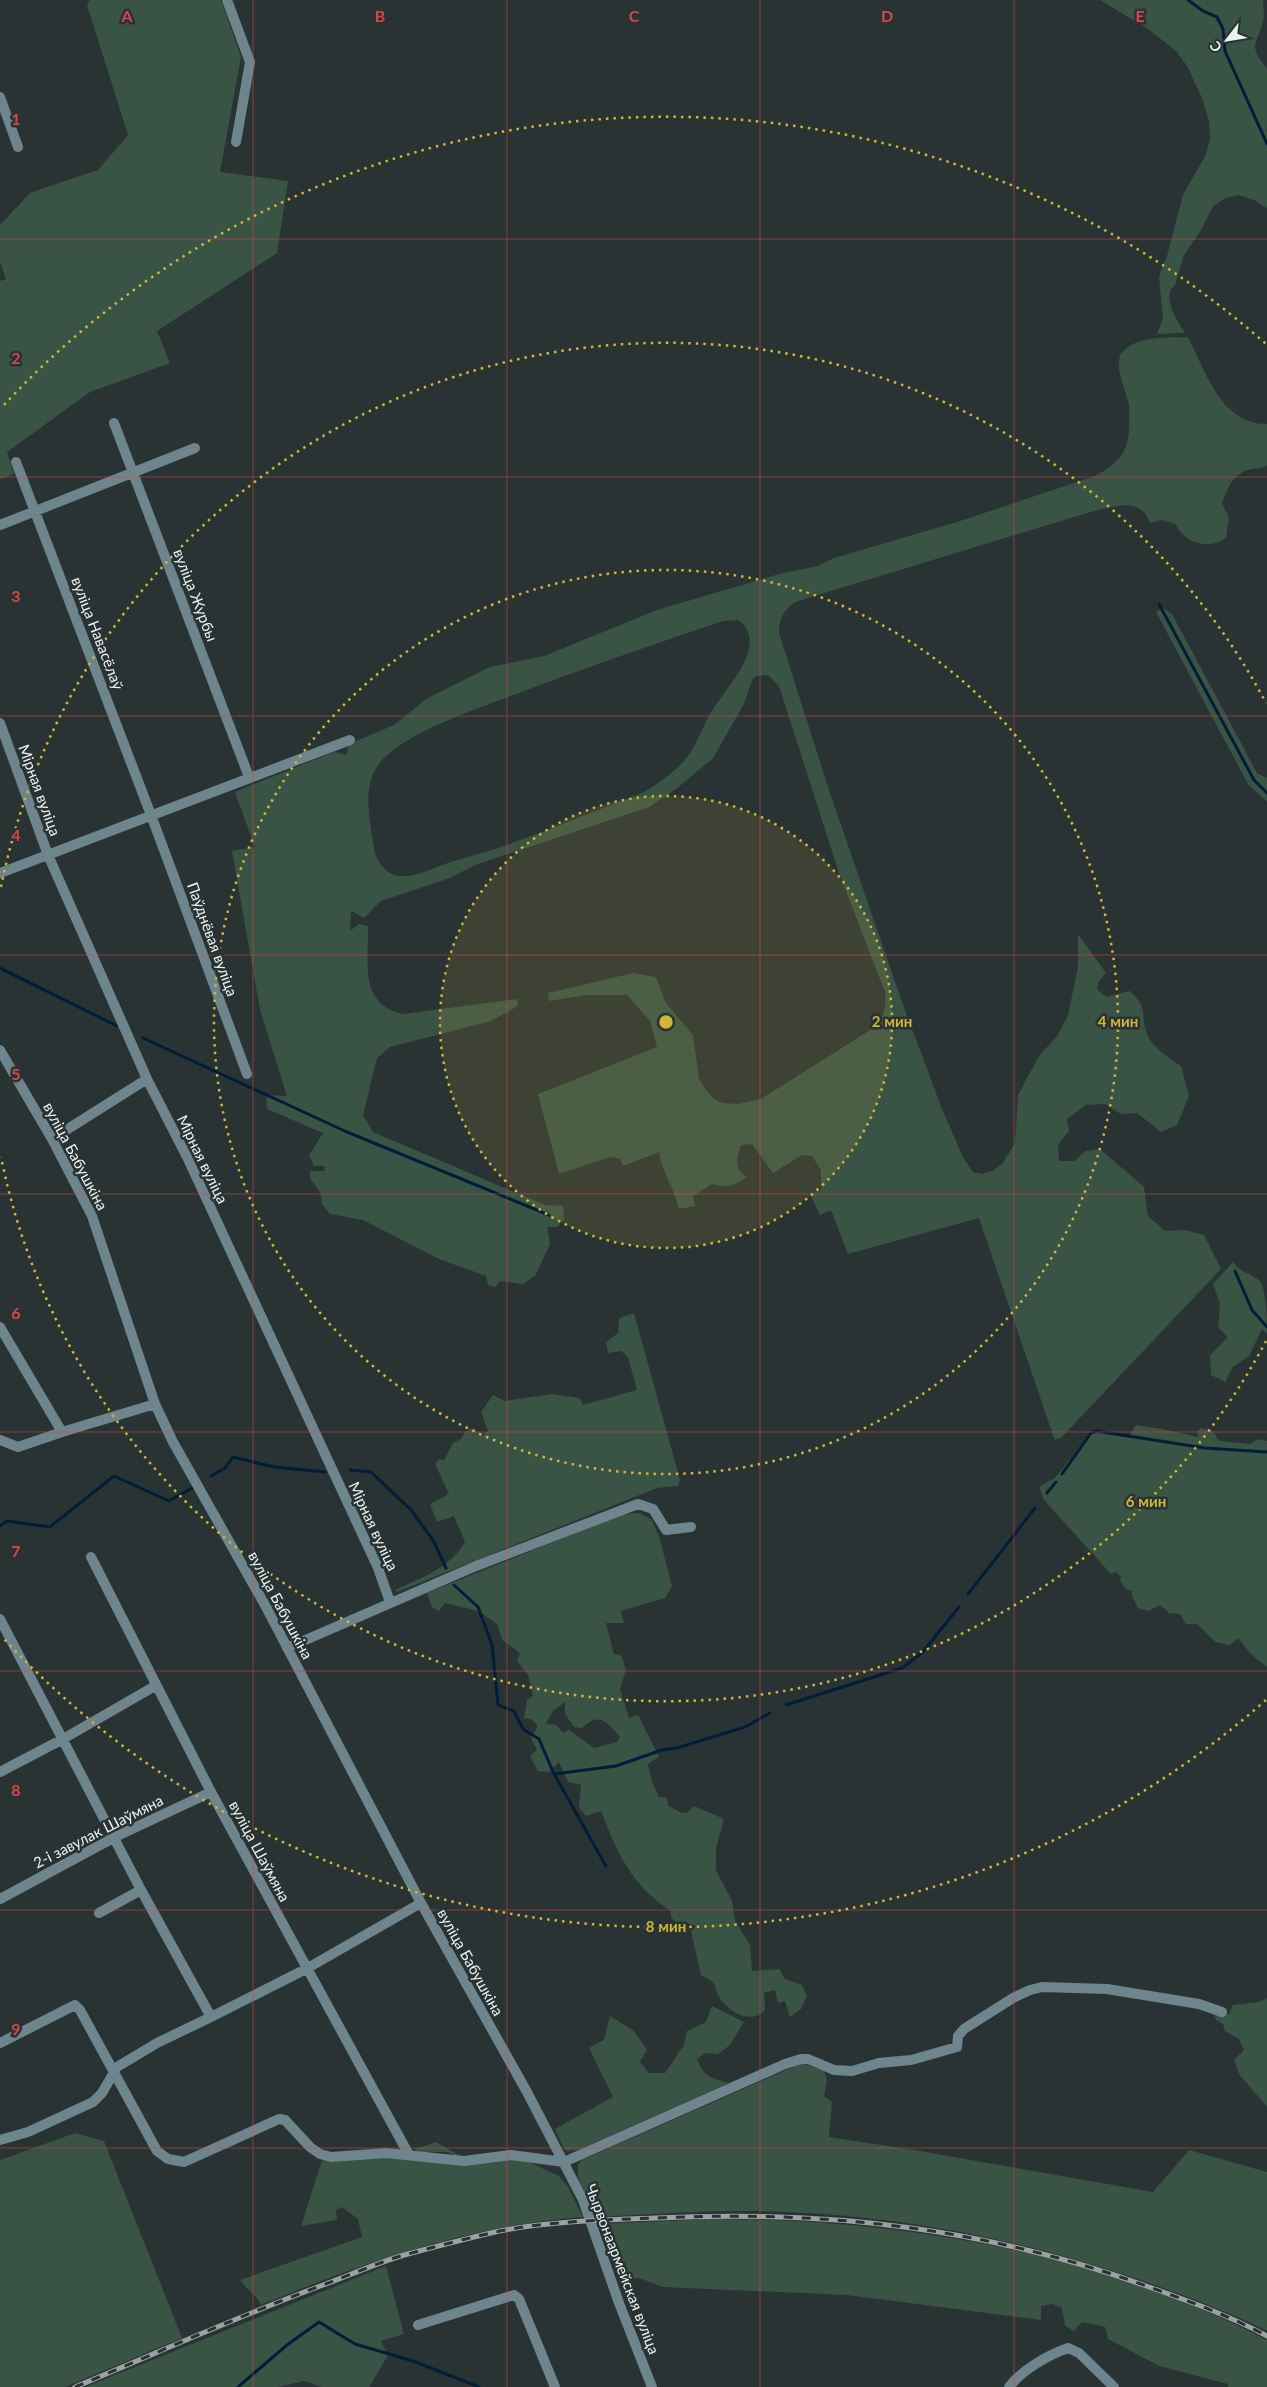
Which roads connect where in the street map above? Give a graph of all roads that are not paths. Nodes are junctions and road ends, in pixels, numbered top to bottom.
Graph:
1 (227, 0) edge
2 (0, 97) edge
3 (236, 142) dead end
4 (18, 147) dead end
5 (114, 423) dead end
6 (195, 448) dead end
7 (16, 462) dead end
8 (133, 472) junction
9 (34, 510) junction
10 (0, 525) edge
11 (0, 723) edge
12 (350, 740) dead end
13 (249, 777) junction
14 (152, 815) junction
15 (48, 855) junction
16 (0, 874) edge
17 (0, 1050) edge
18 (247, 1074) dead end
19 (147, 1080) junction
20 (52, 1139) junction
21 (0, 1327) edge
22 (155, 1404) junction
23 (62, 1432) junction
24 (0, 1440) edge
25 (691, 1527) dead end
26 (91, 1557) dead end
27 (390, 1602) junction
28 (0, 1619) edge
29 (287, 1648) junction
30 (155, 1686) junction
31 (63, 1739) junction
32 (0, 1772) edge
33 (211, 1792) junction
34 (115, 1837) junction
35 (141, 1890) junction
36 (0, 1899) edge
37 (421, 1903) junction
38 (99, 1913) dead end
39 (306, 1969) junction
40 (1222, 2012) dead end
41 (211, 2017) junction
42 (0, 2043) edge
43 (113, 2072) junction
44 (0, 2140) edge
45 (409, 2154) junction
46 (564, 2162) junction
47 (418, 2325) dead end
48 (556, 2387) edge
49 (652, 2387) edge
50 (1009, 2387) edge
51 (1114, 2387) edge

1 - 3 street
2 - 4 street
5 - 8 street, вуліца Журбы
6 - 8 street
7 - 9 street, вуліца Навасёлаў
8 - 9 street
8 - 13 street, вуліца Журбы
9 - 10 street
9 - 14 street, вуліца Навасёлаў
11 - 15 street, Мірная вуліца
12 - 13 street
13 - 14 street
14 - 15 street
14 - 18 street, Паўднёвая вуліца
15 - 16 street
15 - 19 street, Мірная вуліца
17 - 20 street, вуліца Бабушкіна
19 - 20 street
19 - 27 street, Мірная вуліца
20 - 22 street, вуліца Бабушкіна
21 - 23 street
22 - 23 street
22 - 29 street, вуліца Бабушкіна
23 - 24 street
25 - 27 street
26 - 30 street, вуліца Шаўмяна
27 - 29 street
28 - 31 street
29 - 37 street, вуліца Бабушкіна
30 - 31 street
30 - 33 street, вуліца Шаўмяна
31 - 32 street
31 - 34 street
33 - 34 street, 2-і завулак Шаўмяна
33 - 39 street, вуліца Шаўмяна
34 - 35 street
34 - 36 street, 2-і завулак Шаўмяна
35 - 38 street
35 - 41 street
37 - 39 street
37 - 46 street, вуліца Бабушкіна
39 - 41 street
39 - 45 street, вуліца Шаўмяна
40 - 46 street
41 - 43 street
42 - 43 street
43 - 44 street
43 - 45 street
45 - 46 street
46 - 49 street, Чырвонаармейская вуліца
47 - 48 street
50 - 51 street

